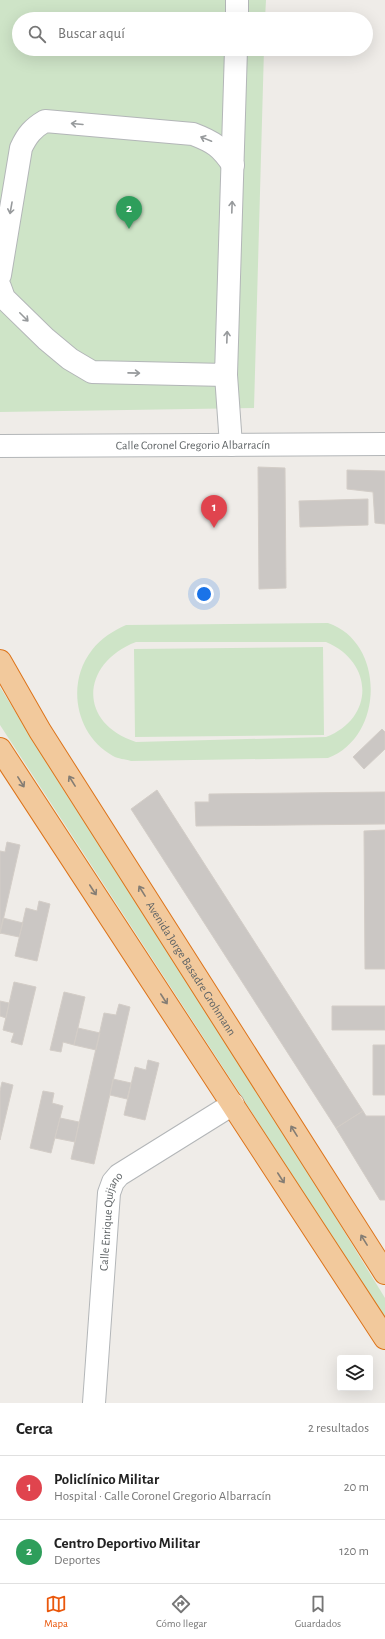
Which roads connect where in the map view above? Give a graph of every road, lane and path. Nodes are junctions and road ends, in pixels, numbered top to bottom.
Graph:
1 (237, 0) edge
2 (237, 12) edge
3 (236, 56) edge
4 (233, 165) junction
5 (0, 275) edge
6 (0, 287) edge
7 (226, 375) junction
8 (385, 444) edge
9 (231, 445) junction
10 (0, 446) edge
11 (0, 661) edge
12 (0, 749) edge
13 (233, 1104) junction
14 (385, 1273) edge
15 (385, 1338) edge
16 (94, 1403) edge

1 - 2 street
3 - 4 street
4 -> 5 street
7 -> 4 street
6 -> 7 street
7 - 9 street
8 - 9 street, Calle Coronel Gregorio Albarracín
9 - 10 street, Calle Coronel Gregorio Albarracín
14 -> 11 highway, Avenida Jorge Basadre Grohmann
12 -> 13 highway
13 -> 15 highway
13 - 16 street, Calle Enrique Quijano

